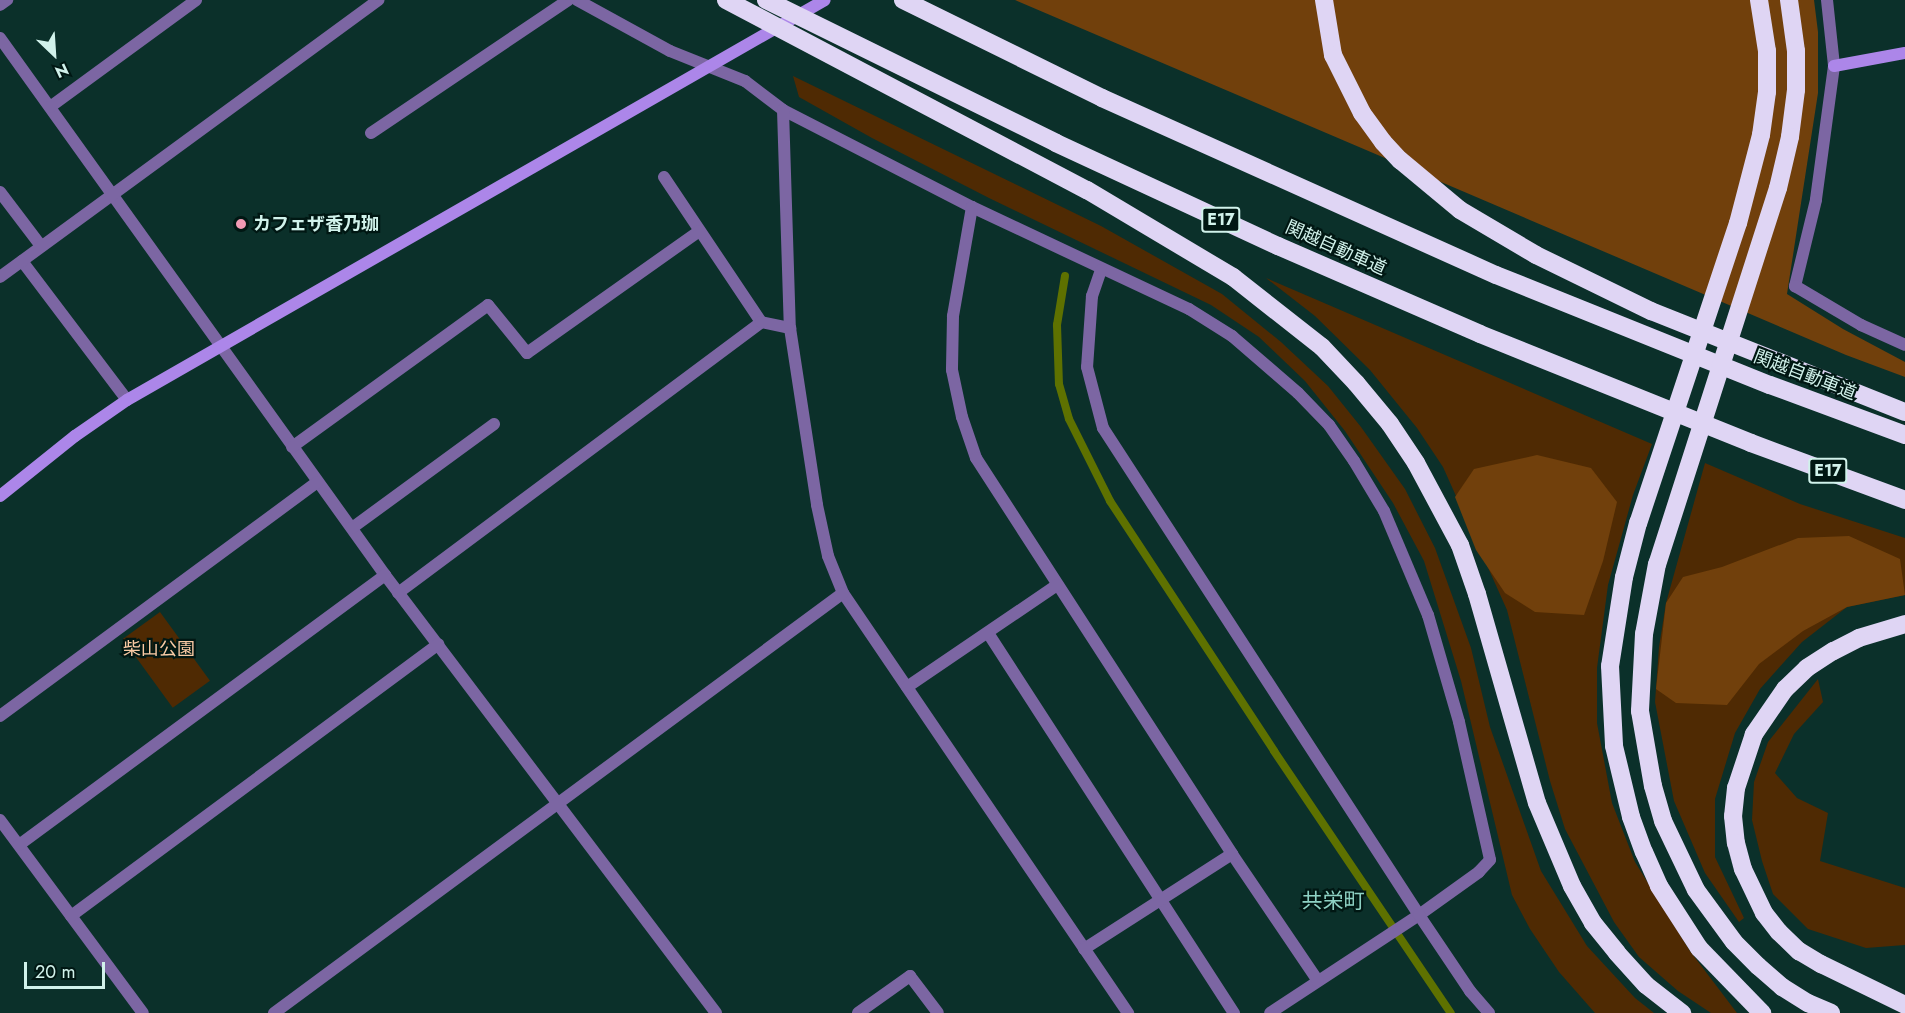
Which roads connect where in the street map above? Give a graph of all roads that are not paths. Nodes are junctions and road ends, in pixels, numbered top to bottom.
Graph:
1 (7, 0) edge
2 (196, 0) edge
3 (380, 0) edge
4 (568, 0) edge
5 (577, 0) edge
6 (825, 0) edge
7 (903, 0) edge
8 (1324, 0) edge
9 (1759, 0) edge
10 (1789, 0) edge
11 (1827, 0) edge
12 (767, 1) edge
13 (733, 4) edge
14 (0, 5) edge
15 (0, 38) edge
16 (1905, 52) edge
17 (1834, 66) junction
18 (709, 67) junction
19 (50, 107) junction
20 (783, 110) junction
21 (370, 133) dead end
22 (664, 177) dead end
23 (0, 192) edge
24 (111, 194) junction
25 (972, 207) junction
26 (699, 231) junction
27 (41, 246) junction
28 (22, 261) junction
29 (1101, 270) junction
30 (0, 277) edge
31 (761, 322) junction
32 (790, 328) junction
33 (1905, 345) edge
34 (219, 347) junction
35 (127, 400) junction
36 (1905, 412) edge
37 (494, 424) dead end
38 (1905, 435) edge
39 (292, 447) junction
40 (317, 482) junction
41 (0, 496) edge
42 (1905, 500) edge
43 (352, 528) junction
44 (385, 575) junction
45 (1057, 585) junction
46 (398, 592) junction
47 (843, 593) junction
48 (1905, 624) edge
49 (988, 633) junction
50 (438, 644) junction
51 (907, 687) junction
52 (0, 716) edge
53 (560, 803) junction
54 (0, 820) edge
55 (19, 845) junction
56 (1233, 854) junction
57 (1160, 900) junction
58 (1419, 915) junction
59 (71, 916) junction
60 (1084, 950) junction
61 (1318, 981) junction
62 (1905, 1005) edge
63 (143, 1013) edge
64 (274, 1013) edge
65 (716, 1013) edge
66 (858, 1013) edge
67 (938, 1013) edge
68 (1128, 1013) edge
69 (1234, 1013) edge
70 (1270, 1013) edge
71 (1489, 1013) edge
72 (1682, 1013) edge
73 (1762, 1013) edge
74 (1831, 1013) edge

1 - 14 street
2 - 19 street
3 - 24 street
4 - 21 street
5 - 18 street
6 - 18 street
7 - 38 highway, 関越自動車道
8 - 36 highway
9 - 73 highway
10 - 74 highway
11 - 17 street
12 - 42 highway, 関越自動車道 / E17
13 - 72 highway
15 - 19 street
16 - 17 street
17 - 33 street
18 - 20 street
18 - 34 street
19 - 24 street
20 - 25 street
20 - 32 street
22 - 26 street
23 - 27 street
24 - 27 street
24 - 34 street
25 - 29 street
25 - 45 street
26 - 31 street
26 - 39 street
27 - 28 street
28 - 30 street
28 - 35 street
29 - 58 street
29 - 58 street
31 - 32 street
31 - 46 street
32 - 47 street
34 - 35 street
34 - 39 street
35 - 41 street
37 - 43 street
39 - 40 street
40 - 43 street
40 - 52 street
43 - 44 street
44 - 46 street
44 - 55 street
45 - 49 street
45 - 56 street
46 - 50 street
47 - 51 street
47 - 53 street
48 - 62 highway
49 - 51 street
49 - 57 street
50 - 53 street
50 - 59 street
51 - 60 street
53 - 64 street
53 - 65 street
54 - 55 street
55 - 59 street
56 - 57 street
56 - 61 street
57 - 60 street
57 - 69 street
58 - 61 street
58 - 71 street
59 - 63 street
60 - 68 street
61 - 70 street
66 - 67 street

